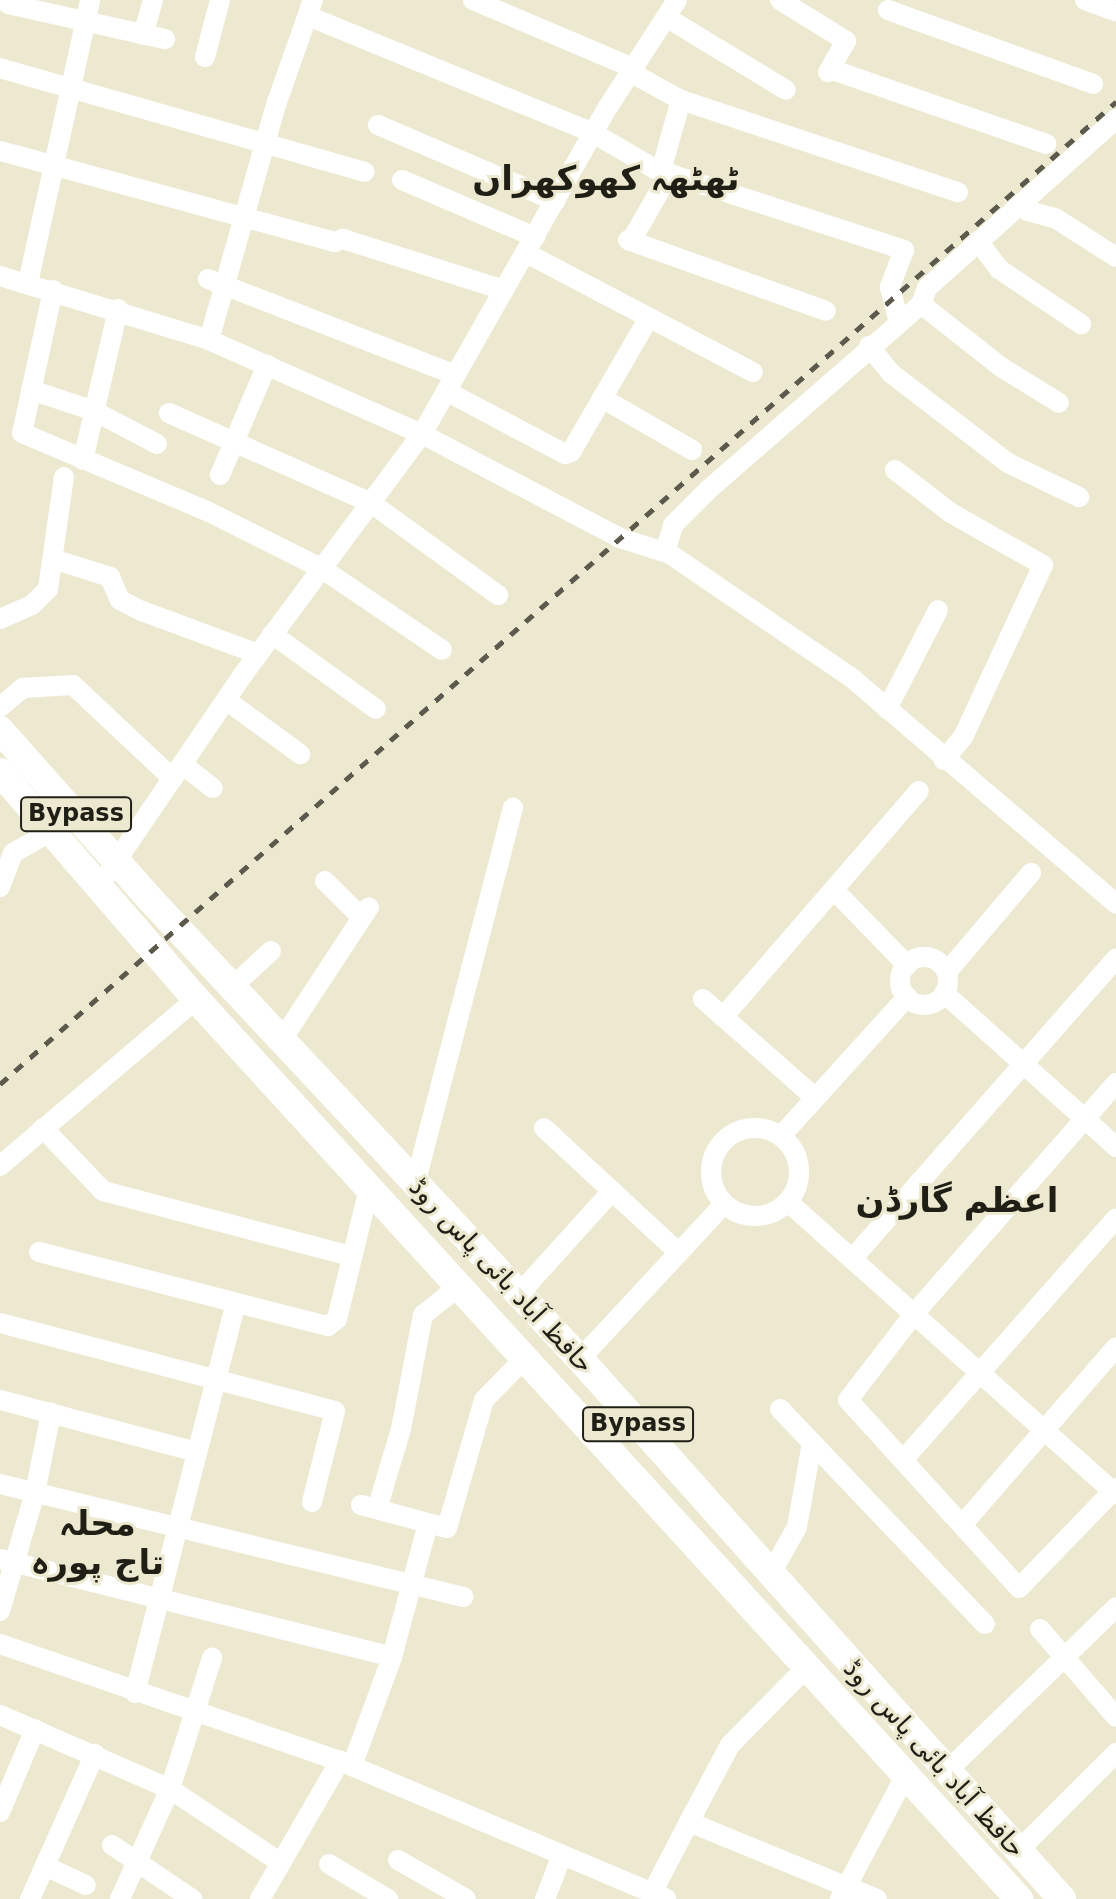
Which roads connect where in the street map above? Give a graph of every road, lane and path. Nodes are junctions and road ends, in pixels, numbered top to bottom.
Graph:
1 (90, 0) edge
2 (153, 0) edge
3 (220, 0) edge
4 (473, 0) edge
5 (780, 0) edge
6 (1085, 0) edge
7 (8, 4) dead end
8 (670, 5) edge
9 (310, 8) edge
10 (902, 9) edge
11 (1116, 11) edge
12 (85, 22) junction
13 (143, 35) junction
14 (165, 39) dead end
15 (205, 57) dead end
16 (0, 68) edge
17 (632, 70) junction
18 (1093, 84) dead end
19 (71, 86) junction
20 (786, 90) dead end
21 (681, 100) junction
22 (1116, 119) edge
23 (378, 125) dead end
24 (593, 133) junction
25 (1046, 144) dead end
26 (264, 147) junction
27 (0, 151) edge
28 (54, 164) junction
29 (364, 172) dead end
30 (666, 172) junction
31 (402, 180) dead end
32 (958, 192) dead end
33 (555, 201) junction
34 (1021, 203) junction
35 (244, 218) junction
36 (978, 241) junction
37 (530, 245) junction
38 (1116, 257) edge
39 (0, 276) edge
40 (216, 282) junction
41 (28, 283) junction
42 (53, 290) junction
43 (504, 290) junction
44 (921, 304) junction
45 (118, 309) junction
46 (826, 311) dead end
47 (648, 319) junction
48 (899, 322) junction
49 (1081, 324) dead end
50 (209, 340) junction
51 (869, 346) junction
52 (267, 365) junction
53 (753, 372) dead end
54 (451, 383) junction
55 (31, 390) junction
56 (602, 398) junction
57 (1059, 403) dead end
58 (94, 411) junction
59 (169, 413) dead end
60 (422, 434) junction
61 (234, 442) junction
62 (157, 444) dead end
63 (692, 450) dead end
64 (83, 460) junction
65 (895, 470) dead end
66 (220, 475) dead end
67 (64, 477) dead end
68 (1079, 497) dead end
69 (371, 503) junction
70 (665, 552) junction
71 (56, 560) junction
72 (321, 568) junction
73 (498, 595) dead end
74 (938, 610) dead end
75 (0, 619) edge
76 (272, 634) junction
77 (442, 650) dead end
78 (258, 654) junction
79 (226, 700) junction
80 (0, 707) edge
81 (376, 709) dead end
82 (887, 709) junction
83 (0, 730) edge
84 (300, 754) dead end
85 (944, 760) junction
86 (0, 772) edge
87 (178, 772) junction
88 (213, 788) dead end
89 (919, 791) dead end
90 (513, 808) dead end
91 (52, 831) junction
92 (116, 860) junction
93 (1031, 873) dead end
94 (325, 881) dead end
95 (100, 885) junction
96 (0, 887) edge
97 (834, 890) junction
98 (1116, 904) edge
99 (271, 951) dead end
100 (1116, 958) edge
101 (907, 965) junction
102 (947, 972) junction
103 (232, 987) junction
104 (944, 993) junction
105 (907, 997) junction
106 (196, 999) junction
107 (703, 999) dead end
108 (723, 1017) junction
109 (281, 1041) junction
110 (1021, 1062) junction
111 (1116, 1083) edge
112 (814, 1097) junction
113 (1084, 1118) junction
114 (43, 1128) junction
115 (544, 1128) dead end
116 (781, 1136) junction
117 (1116, 1147) edge
118 (1, 1166) edge
119 (415, 1184) junction
120 (369, 1189) junction
121 (612, 1191) junction
122 (788, 1202) junction
123 (724, 1204) junction
124 (1116, 1218) edge
125 (39, 1252) dead end
126 (679, 1253) junction
127 (350, 1256) junction
128 (852, 1259) junction
129 (458, 1287) junction
130 (519, 1294) junction
131 (235, 1306) junction
132 (914, 1314) junction
133 (0, 1323) edge
134 (1116, 1347) edge
135 (524, 1359) junction
136 (580, 1359) junction
137 (981, 1374) junction
138 (216, 1377) junction
139 (0, 1400) edge
140 (780, 1409) dead end
141 (51, 1413) junction
142 (1043, 1429) junction
143 (812, 1443) junction
144 (197, 1452) junction
145 (903, 1460) junction
146 (0, 1484) edge
147 (1115, 1491) edge
148 (35, 1493) junction
149 (312, 1502) dead end
150 (428, 1524) junction
151 (962, 1525) junction
152 (177, 1529) junction
153 (8, 1562) edge
154 (770, 1575) junction
155 (411, 1585) junction
156 (463, 1597) dead end
157 (159, 1599) junction
158 (1116, 1607) edge
159 (0, 1611) edge
160 (985, 1624) dead end
161 (1040, 1629) dead end
162 (0, 1644) edge
163 (1063, 1656) junction
164 (392, 1657) junction
165 (212, 1658) dead end
166 (805, 1669) junction
167 (135, 1693) junction
168 (196, 1714) junction
169 (0, 1715) edge
170 (1116, 1717) edge
171 (35, 1729) junction
172 (1116, 1753) edge
173 (95, 1754) junction
174 (346, 1764) junction
175 (946, 1772) junction
176 (905, 1776) junction
177 (170, 1789) junction
178 (0, 1812) edge
179 (689, 1822) junction
180 (112, 1845) dead end
181 (1018, 1851) junction
182 (562, 1855) junction
183 (137, 1859) junction
184 (398, 1860) dead end
185 (281, 1863) junction
186 (329, 1864) dead end
187 (45, 1866) junction
188 (86, 1885) dead end
189 (842, 1893) edge
190 (659, 1896) edge
191 (30, 1899) edge
192 (120, 1899) edge
193 (192, 1899) edge
194 (260, 1899) edge
195 (388, 1899) edge
196 (466, 1899) edge
197 (545, 1899) edge
198 (877, 1899) edge
199 (1019, 1899) edge
200 (1062, 1899) edge

1 - 12 street
2 - 13 street
3 - 15 street
4 - 17 street
5 - 25 street
6 - 11 street
7 - 12 street
8 - 17 street
8 - 20 street
9 - 24 street
9 - 26 street
10 - 18 street
12 - 13 street
12 - 19 street
13 - 14 street
16 - 19 street
17 - 21 street
17 - 24 street
19 - 26 street
19 - 28 street
21 - 30 street
21 - 32 street
22 - 34 street
23 - 33 street
24 - 30 street
24 - 33 street
26 - 29 street
26 - 35 street
27 - 28 street
28 - 35 street
28 - 41 street
30 - 46 street
30 - 48 street
31 - 37 street
33 - 37 street
34 - 36 street
34 - 38 street
35 - 40 street
35 - 43 street
36 - 44 street
36 - 49 street
37 - 43 street
37 - 47 street
39 - 41 street
40 - 50 street
40 - 54 street
41 - 42 street
42 - 45 street
42 - 55 street
43 - 54 street
44 - 48 street
44 - 57 street
45 - 50 street
45 - 58 street
47 - 53 street
47 - 56 street
48 - 51 street
50 - 52 street
51 - 68 street
51 - 70 street
52 - 60 street
52 - 61 street
54 - 56 street
54 - 60 street
55 - 58 street
55 - 64 street
56 - 63 street
58 - 62 street
58 - 64 street
59 - 61 street
60 - 69 street
60 - 70 street
61 - 66 street
61 - 69 street
64 - 72 street
65 - 85 street
67 - 71 street
69 - 72 street
69 - 73 street
70 - 82 street
71 - 75 street
71 - 78 street
72 - 76 street
72 - 77 street
74 - 82 street
76 - 78 street
76 - 81 street
78 - 79 street
79 - 84 street
79 - 87 street
80 - 87 street
82 - 85 street
83 - 92 highway, حافظ آباد بائی پاس روڈ / Bypass
85 - 98 street
86 - 91 highway, حافظ آباد بائی پاس روڈ / Bypass
87 - 88 street
87 - 92 street
89 - 97 street
90 - 119 street
91 - 95 highway, حافظ آباد بائی پاس روڈ / Bypass
91 - 96 street
92 - 95 street
92 - 103 highway, حافظ آباد بائی پاس روڈ / Bypass
93 - 102 street
94 - 109 street
95 - 106 highway, حافظ آباد بائی پاس روڈ / Bypass
97 - 101 street
97 - 108 street
99 - 103 street
100 - 110 street
101 - 102 street
101 - 105 street
102 - 104 street
103 - 109 highway, حافظ آباد بائی پاس روڈ / Bypass
104 - 105 street
104 - 110 street
105 - 112 street
106 - 114 street
106 - 120 highway, حافظ آباد بائی پاس روڈ / Bypass
107 - 108 street
108 - 112 street
109 - 119 highway, حافظ آباد بائی پاس روڈ / Bypass
110 - 113 street
110 - 128 street
111 - 113 street
112 - 116 street
113 - 117 street
113 - 132 street
114 - 118 street
114 - 127 street
115 - 121 street
116 - 122 street
116 - 123 street
119 - 130 highway, حافظ آباد بائی پاس روڈ / Bypass
120 - 127 street
120 - 129 highway, حافظ آباد بائی پاس روڈ / Bypass
121 - 126 street
121 - 130 street
122 - 123 street
122 - 128 street
123 - 126 street
124 - 137 street
125 - 131 street
126 - 136 street
127 - 131 street
128 - 132 street
129 - 135 highway, حافظ آباد بائی پاس روڈ / Bypass
129 - 150 street
130 - 136 highway, حافظ آباد بائی پاس روڈ / Bypass
131 - 138 street
132 - 137 street
132 - 145 street
133 - 138 street
134 - 142 street
135 - 150 street
135 - 166 highway, حافظ آباد بائی پاس روڈ / Bypass
136 - 154 highway, حافظ آباد بائی پاس روڈ / Bypass
137 - 142 street
137 - 145 street
138 - 144 street
138 - 149 street
139 - 141 street
140 - 143 street
141 - 144 street
141 - 148 street
142 - 147 street
142 - 151 street
143 - 154 street
143 - 160 street
144 - 152 street
145 - 151 street
146 - 148 street
147 - 151 street
148 - 152 street
148 - 153 street
150 - 155 street
152 - 155 street
152 - 157 street
153 - 157 street
153 - 159 street
154 - 175 highway, حافظ آباد بائی پاس روڈ / Bypass
155 - 156 street
155 - 164 street
157 - 164 street
157 - 167 street
158 - 163 street
161 - 163 street
162 - 167 street
163 - 170 street
163 - 175 street
164 - 174 street
165 - 168 street
166 - 176 highway, حافظ آباد بائی پاس روڈ / Bypass
166 - 179 street
167 - 168 street
168 - 174 street
168 - 177 street
169 - 171 street
171 - 173 street
171 - 178 street
172 - 181 street
173 - 177 street
173 - 187 street
174 - 182 street
174 - 185 street
175 - 181 highway, حافظ آباد بائی پاس روڈ / Bypass
176 - 189 street
176 - 199 highway, حافظ آباد بائی پاس روڈ / Bypass
177 - 183 street
177 - 185 street
179 - 189 street
179 - 190 street
180 - 183 street
181 - 200 highway, حافظ آباد بائی پاس روڈ / Bypass
182 - 190 street
182 - 197 street
183 - 192 street
183 - 193 street
184 - 196 street
185 - 194 street
186 - 195 street
187 - 188 street
187 - 191 street
189 - 198 street

